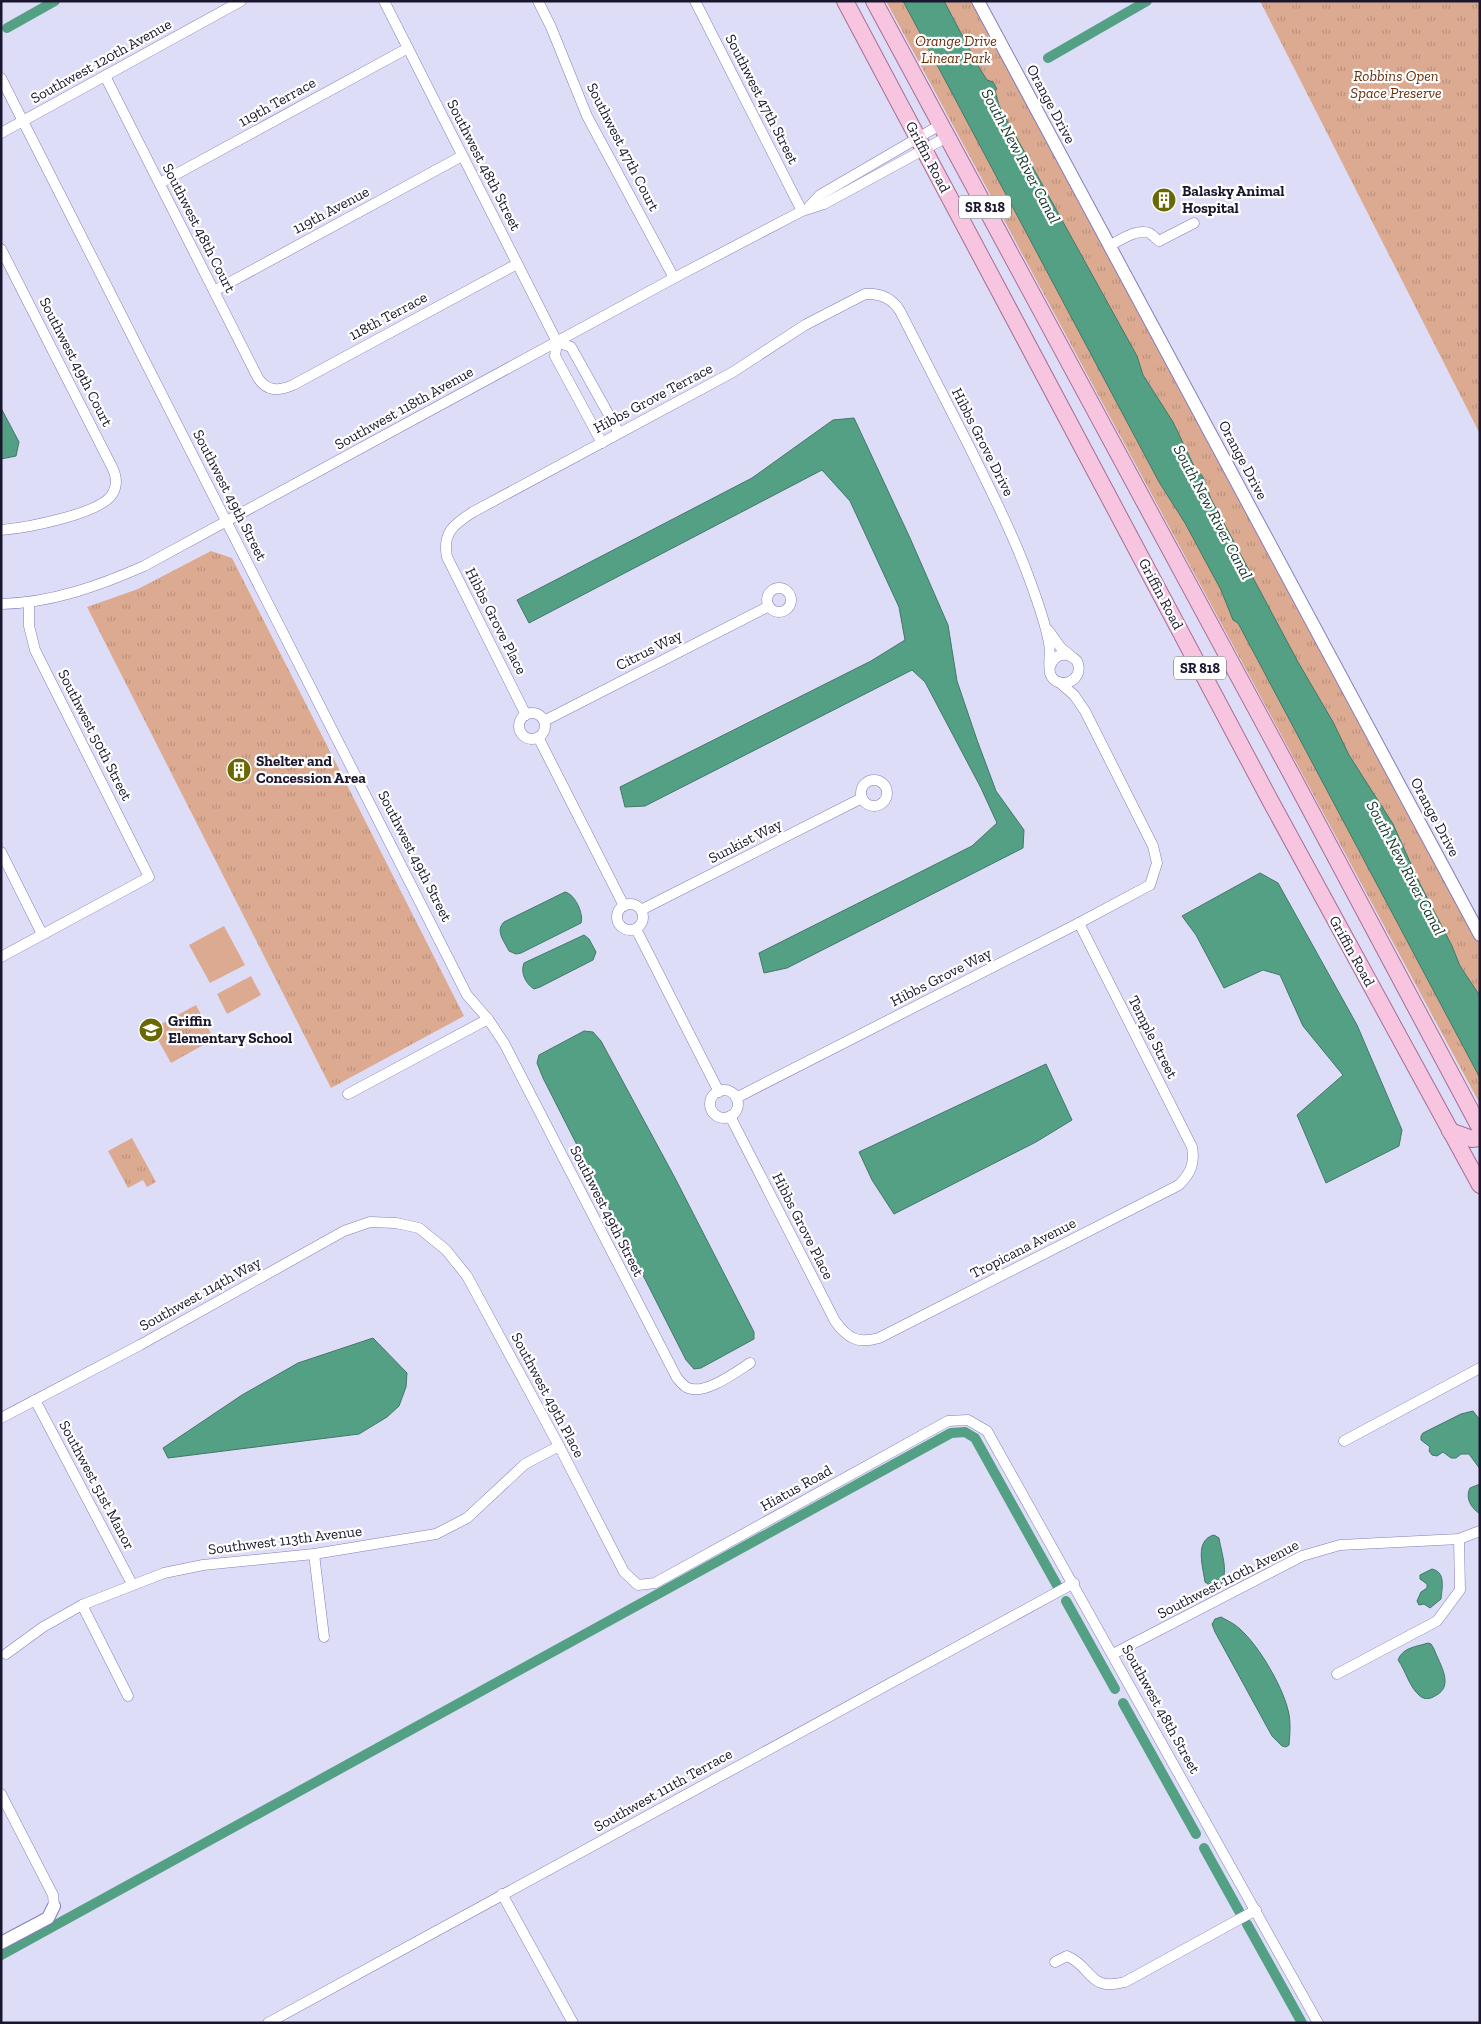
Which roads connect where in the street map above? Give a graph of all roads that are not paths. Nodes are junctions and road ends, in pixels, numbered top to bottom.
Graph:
1 (242, 1) edge
2 (384, 1) edge
3 (538, 1) edge
4 (695, 1) edge
5 (845, 1) edge
6 (874, 1) edge
7 (978, 1) edge
8 (408, 48) junction
9 (105, 76) junction
10 (1, 78) edge
11 (23, 121) junction
12 (944, 131) junction
13 (1, 133) edge
14 (921, 143) junction
15 (462, 156) junction
16 (160, 183) junction
17 (806, 209) junction
18 (1194, 223) dead end
19 (1109, 246) junction
20 (1, 249) edge
21 (517, 264) junction
22 (674, 278) junction
23 (214, 291) junction
24 (880, 295) joint
25 (557, 342) junction
26 (270, 389) joint
27 (619, 434) junction
28 (602, 443) junction
29 (227, 521) junction
30 (1, 530) edge
31 (447, 539) joint
32 (29, 602) junction
33 (1, 604) edge
34 (769, 606) dead end
35 (1041, 616) junction
36 (1072, 656) junction
37 (1050, 667) junction
38 (1078, 672) junction
39 (1058, 682) junction
40 (1085, 711) junction
41 (526, 714) junction
42 (544, 721) junction
43 (538, 737) junction
44 (862, 798) dead end
45 (1, 852) edge
46 (624, 906) junction
47 (641, 910) junction
48 (1079, 923) junction
49 (636, 929) junction
50 (42, 934) junction
51 (1480, 935) edge
52 (1, 958) edge
53 (488, 1019) junction
54 (719, 1092) junction
55 (348, 1094) dead end
56 (736, 1098) junction
57 (730, 1116) junction
58 (1480, 1128) edge
59 (1450, 1131) junction
60 (1480, 1138) edge
61 (1474, 1164) edge
62 (1192, 1167) joint
63 (1480, 1185) edge
64 (419, 1228) joint
65 (859, 1340) joint
66 (750, 1363) dead end
67 (1480, 1368) edge
68 (35, 1400) junction
69 (1, 1418) edge
70 (968, 1420) joint
71 (1344, 1441) dead end
72 (559, 1446) junction
73 (1480, 1531) edge
74 (1458, 1539) junction
75 (314, 1554) junction
76 (1074, 1583) junction
77 (132, 1584) junction
78 (638, 1586) joint
79 (82, 1605) junction
80 (324, 1637) dead end
81 (6, 1654) dead end
82 (1113, 1654) junction
83 (1337, 1674) dead end
84 (128, 1696) dead end
85 (1, 1794) edge
86 (502, 1894) junction
87 (54, 1906) joint
88 (1256, 1910) junction
89 (1, 1943) edge
90 (1055, 1962) dead end
91 (268, 2023) edge
92 (573, 2023) edge
93 (1318, 2023) edge

1 - 9 street, Southwest 120th Avenue
2 - 8 street, Southwest 48th Street
3 - 22 street, Southwest 47th Court
4 - 17 street, Southwest 47th Street
5 - 14 main road, Griffin Road / SR 818
6 - 12 main road, Griffin Road / SR 818
7 - 19 street, Orange Drive
8 - 15 street, Southwest 48th Street
8 - 16 street, 119th Terrace
9 - 11 street, Southwest 120th Avenue
9 - 16 street, Southwest 48th Court
10 - 11 street, Southwest 49th Street
11 - 13 street, Southwest 120th Avenue
11 - 29 street, Southwest 49th Street
12 - 14 street, Southwest 118th Avenue
12 - 58 main road, Griffin Road / SR 818
14 - 17 street, Southwest 118th Avenue
14 - 59 main road, Griffin Road / SR 818
15 - 21 street, Southwest 48th Street
15 - 23 street, 119th Avenue
16 - 23 street, Southwest 48th Court
17 - 22 street, Southwest 118th Avenue
18 - 19 street
19 - 51 street, Orange Drive
20 - 30 street, Southwest 49th Court
21 - 25 street, Southwest 48th Street
21 - 26 street, 118th Terrace
22 - 25 street, Southwest 118th Avenue
23 - 26 street, Southwest 48th Court
24 - 27 street, Hibbs Grove Terrace
24 - 35 street, Hibbs Grove Drive
25 - 27 street, Southwest 48th Street
25 - 28 street, Southwest 48th Street
25 - 29 street, Southwest 118th Avenue
27 - 28 street, Hibbs Grove Terrace
28 - 31 street, Hibbs Grove Terrace
29 - 32 street, Southwest 118th Avenue
29 - 53 street, Southwest 49th Street
31 - 41 street, Hibbs Grove Place
32 - 33 street, Southwest 118th Avenue
32 - 50 street, Southwest 50th Street
34 - 42 street, Citrus Way
35 - 36 street, Hibbs Grove Drive
35 - 37 street, Hibbs Grove Drive
36 - 37 street
36 - 38 street
37 - 39 street
38 - 39 street
38 - 40 street
39 - 40 street
40 - 48 street, Hibbs Grove Way
41 - 42 street
41 - 43 street
42 - 43 street
43 - 46 street
44 - 47 street, Sunkist Way
45 - 50 street
46 - 47 street
46 - 49 street
47 - 49 street
48 - 56 street, Hibbs Grove Way
48 - 62 street, Temple Street
49 - 54 street
50 - 52 street
53 - 55 street
53 - 66 street, Southwest 49th Street
54 - 56 street
54 - 57 street
56 - 57 street
57 - 65 street, Hibbs Grove Place
59 - 60 main road
59 - 61 main road, Griffin Road / SR 818
61 - 63 main road, Griffin Road / SR 818
62 - 65 street, Tropicana Avenue
64 - 68 street, Southwest 114th Way
64 - 72 street, Southwest 49th Place
67 - 71 street
68 - 69 street, Southwest 114th Way
68 - 77 street, Southwest 51st Manor
70 - 76 street, Southwest 48th Street
70 - 78 street, Hiatus Road
72 - 75 street, Southwest 113th Avenue
72 - 78 street, Southwest 49th Place
73 - 74 street, Southwest 110th Avenue
74 - 82 street, Southwest 110th Avenue
74 - 83 street
75 - 77 street, Southwest 113th Avenue
75 - 80 street
76 - 82 street, Southwest 48th Street
76 - 86 street, Southwest 111th Terrace
77 - 79 street, Southwest 113th Avenue
79 - 81 street, Southwest 113th Avenue
79 - 84 street
82 - 88 street, Southwest 48th Street
85 - 87 street
86 - 91 street, Southwest 111th Terrace
86 - 92 street
87 - 89 street
88 - 90 street
88 - 93 street, Southwest 48th Street

